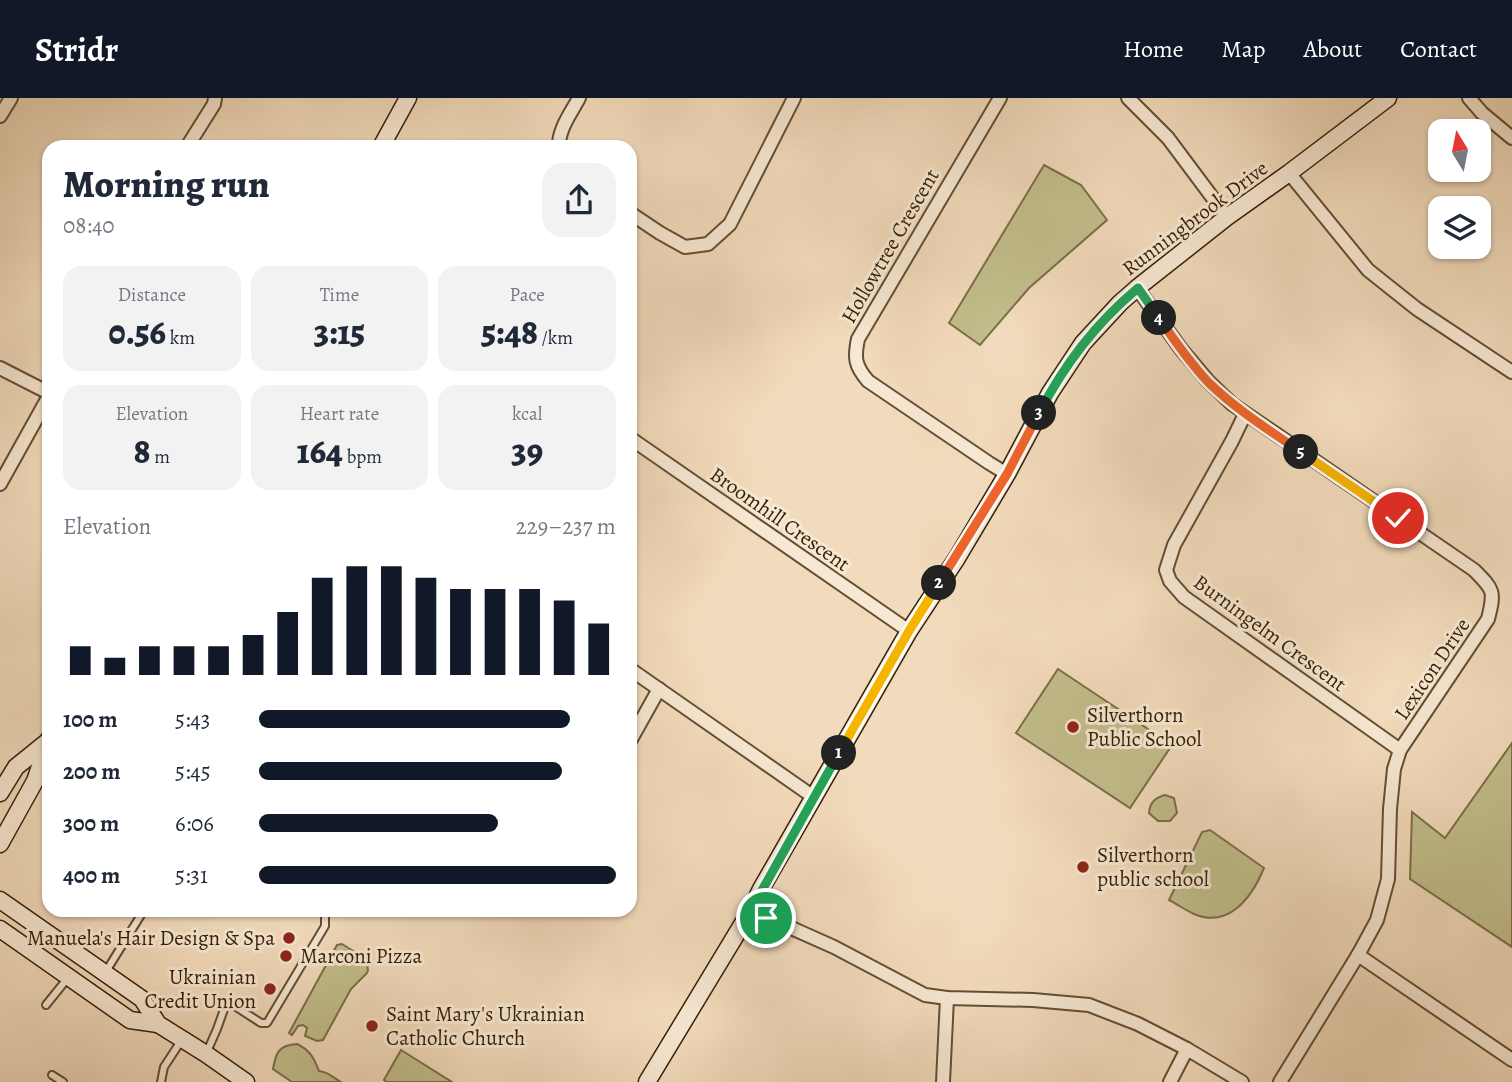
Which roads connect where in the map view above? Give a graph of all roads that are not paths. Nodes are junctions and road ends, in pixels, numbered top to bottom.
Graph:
1 (11, 98) edge
2 (215, 98) edge
3 (408, 98) edge
4 (579, 98) edge
5 (794, 98) edge
6 (1000, 98) edge
7 (1128, 98) edge
8 (1388, 98) edge
9 (1469, 98) edge
10 (0, 116) edge
11 (1512, 138) edge
12 (191, 140) edge
13 (385, 140) edge
14 (559, 140) edge
15 (1289, 173) junction
16 (1227, 217) junction
17 (637, 218) edge
18 (1138, 288) junction
19 (0, 368) edge
20 (1512, 372) edge
21 (42, 391) edge
22 (42, 408) edge
23 (1245, 414) junction
24 (637, 443) edge
25 (1007, 474) junction
26 (0, 484) edge
27 (909, 631) junction
28 (637, 674) edge
29 (659, 689) junction
30 (637, 728) edge
31 (42, 745) edge
32 (1399, 750) junction
33 (42, 759) edge
34 (0, 793) edge
35 (815, 798) junction
36 (0, 844) edge
37 (0, 900) edge
38 (751, 910) junction
39 (140, 917) edge
40 (325, 917) edge
41 (0, 929) edge
42 (1358, 955) junction
43 (105, 973) junction
44 (68, 977) junction
45 (947, 998) junction
46 (46, 1005) dead end
47 (158, 1024) junction
48 (182, 1039) junction
49 (1187, 1049) junction
50 (206, 1054) junction
51 (1512, 1060) edge
52 (52, 1075) dead end
53 (63, 1082) edge
54 (161, 1082) edge
55 (246, 1082) edge
56 (647, 1082) edge
57 (943, 1082) edge
58 (1170, 1082) edge
59 (1241, 1082) edge
60 (1280, 1082) edge

1 - 10 street
2 - 12 street
3 - 13 street
4 - 14 street
5 - 17 street
6 - 25 street, Hollowtree Crescent
7 - 16 street
8 - 15 street, Runningbrook Drive
9 - 11 street
15 - 16 street, Runningbrook Drive
15 - 20 street
16 - 18 street, Runningbrook Drive
18 - 23 street, Lexicon Drive
18 - 25 street, Runningbrook Drive
19 - 21 street
22 - 26 street
23 - 32 street, Burningelm Crescent
23 - 32 street, Lexicon Drive
24 - 27 street, Broomhill Crescent
25 - 27 street, Runningbrook Drive
27 - 35 street, Runningbrook Drive
28 - 29 street
29 - 30 street
29 - 35 street
31 - 34 street
32 - 42 street, Lexicon Drive
33 - 36 street
35 - 38 street, Runningbrook Drive
37 - 43 street
38 - 45 street
38 - 56 street, Runningbrook Drive
39 - 43 lane
40 - 50 lane
41 - 44 street
42 - 51 street
42 - 60 street, Lexicon Drive
43 - 47 street
44 - 46 lane
44 - 47 street
45 - 49 street
45 - 57 street
47 - 48 street
48 - 50 street
48 - 54 lane
49 - 58 street
49 - 59 street
50 - 55 street
52 - 53 lane

